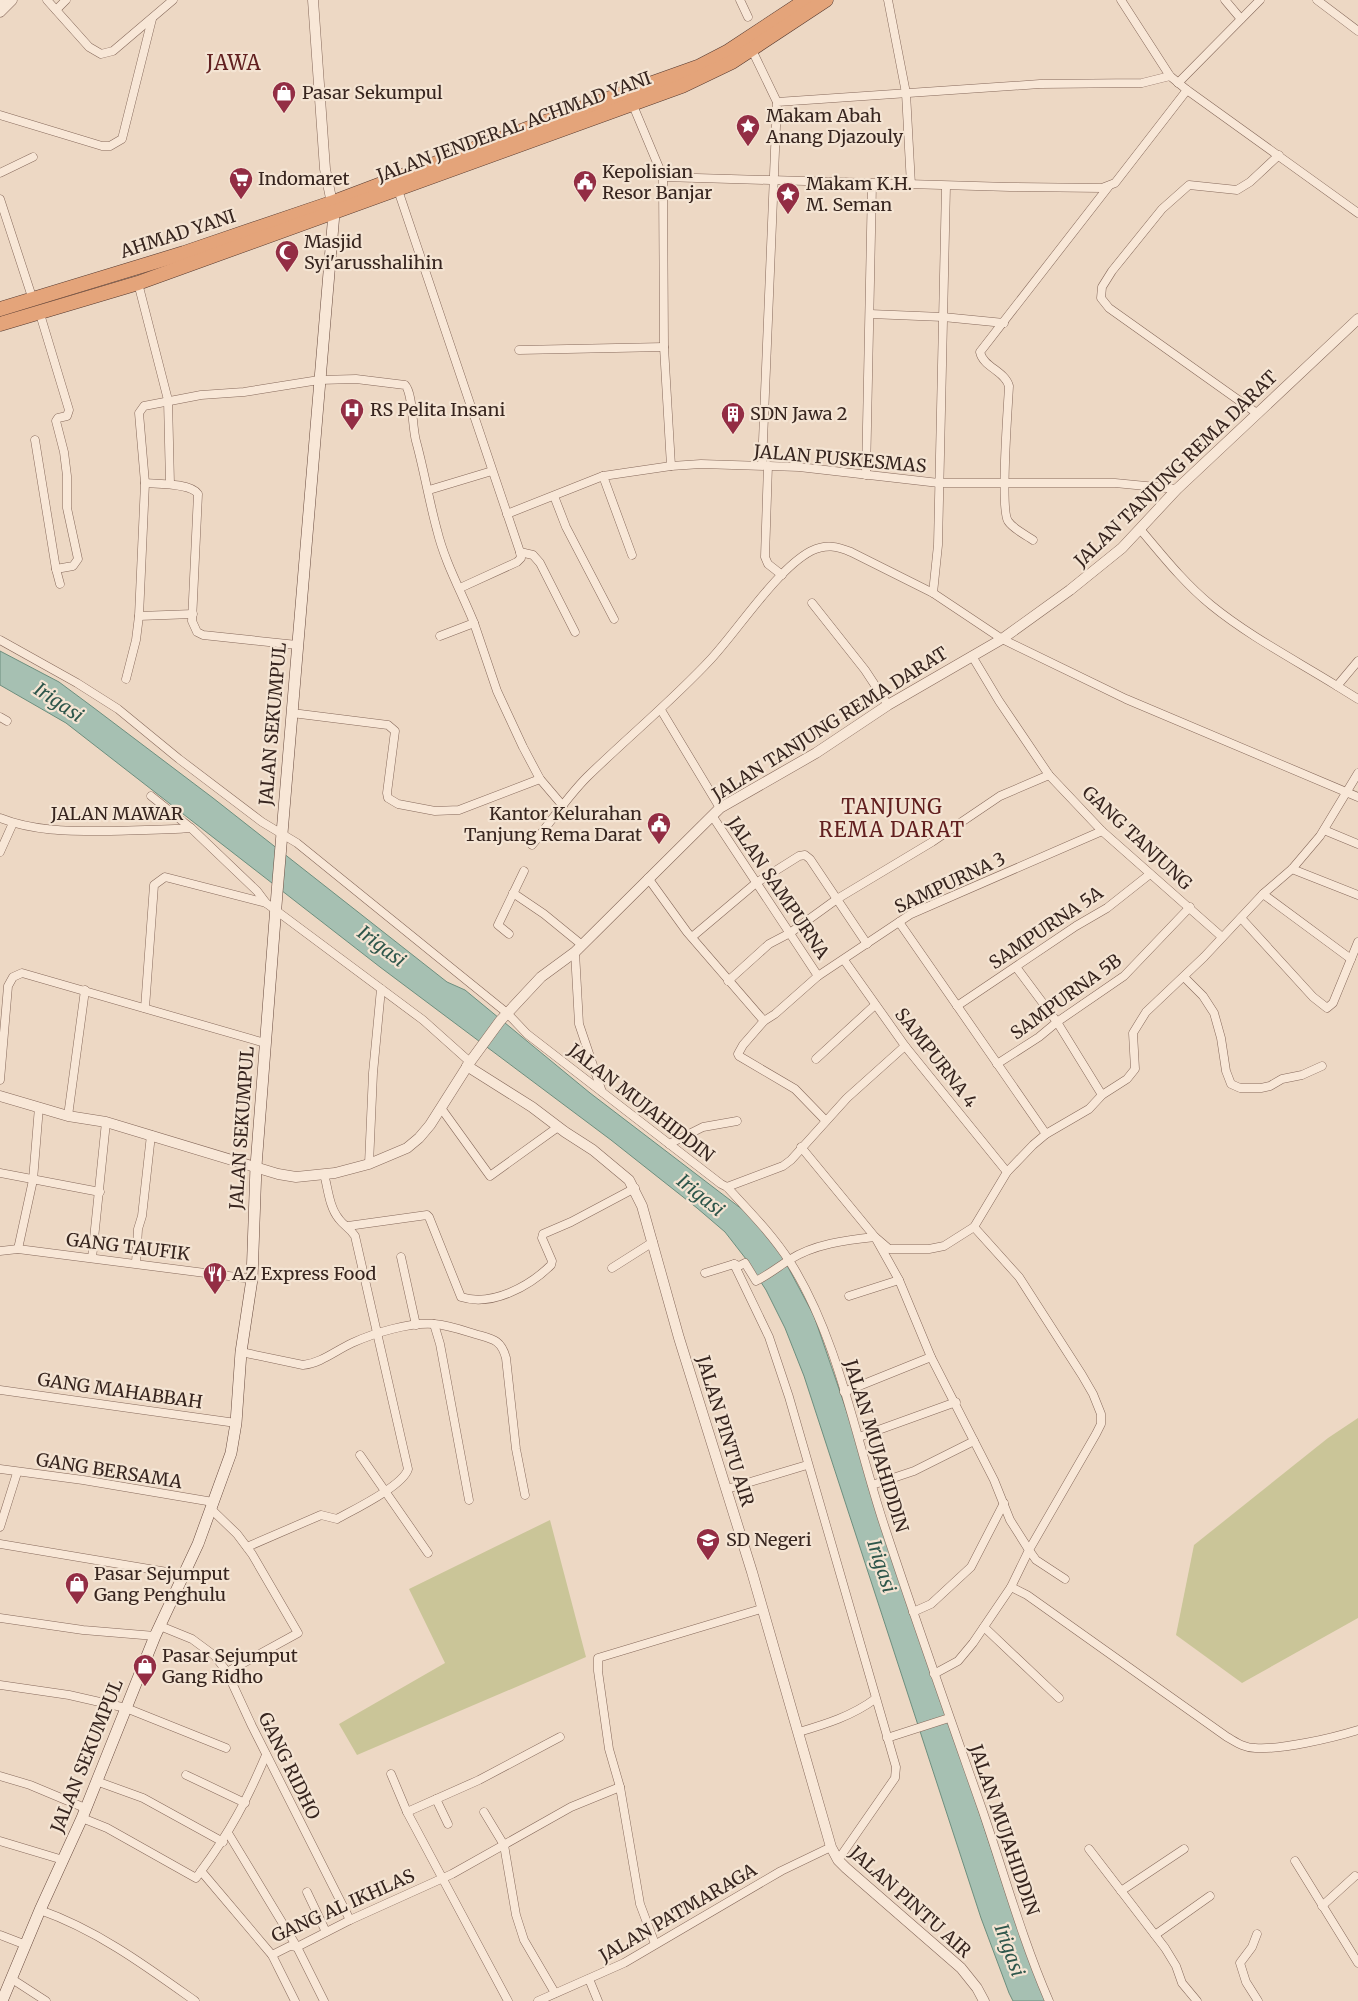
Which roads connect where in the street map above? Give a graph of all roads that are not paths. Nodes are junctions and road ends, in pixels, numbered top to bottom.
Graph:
1 (12, 0) edge
2 (47, 0) edge
3 (66, 0) edge
4 (173, 0) edge
5 (313, 0) edge
6 (740, 0) edge
7 (826, 0) edge
8 (888, 0) edge
9 (1121, 0) edge
10 (1225, 0) edge
11 (1260, 0) edge
12 (1317, 0) edge
13 (801, 9) edge
14 (56, 10) junction
15 (0, 12) edge
16 (748, 17) dead end
17 (152, 19) junction
18 (1241, 19) junction
19 (1358, 31) edge
20 (752, 50) junction
21 (1170, 76) junction
22 (1178, 83) junction
23 (1187, 90) junction
24 (906, 93) junction
25 (777, 102) junction
26 (632, 103) junction
27 (0, 115) edge
28 (1279, 155) junction
29 (33, 157) dead end
30 (0, 174) edge
31 (663, 177) junction
32 (773, 181) junction
33 (872, 184) junction
34 (911, 185) junction
35 (946, 186) junction
36 (1109, 186) junction
37 (398, 190) junction
38 (0, 199) edge
39 (333, 208) junction
40 (1358, 212) edge
41 (138, 283) junction
42 (33, 300) junction
43 (0, 309) edge
44 (40, 314) junction
45 (870, 314) junction
46 (943, 317) junction
47 (1358, 319) edge
48 (1004, 323) junction
49 (0, 324) edge
50 (664, 347) junction
51 (519, 350) dead end
52 (319, 380) junction
53 (168, 400) junction
54 (1258, 414) junction
55 (35, 440) dead end
56 (765, 465) junction
57 (671, 466) junction
58 (492, 471) junction
59 (866, 475) junction
60 (603, 476) junction
61 (145, 483) junction
62 (939, 483) junction
63 (170, 484) junction
64 (1005, 484) junction
65 (1177, 489) junction
66 (429, 490) junction
67 (554, 496) junction
68 (507, 514) junction
69 (1140, 529) junction
70 (1033, 540) dead end
71 (520, 552) junction
72 (632, 555) dead end
73 (56, 570) junction
74 (782, 575) junction
75 (60, 584) dead end
76 (460, 588) junction
77 (932, 593) junction
78 (812, 603) dead end
79 (193, 614) junction
80 (139, 616) junction
81 (614, 619) dead end
82 (474, 624) junction
83 (575, 632) dead end
84 (440, 636) dead end
85 (1002, 638) junction
86 (0, 640) edge
87 (297, 645) junction
88 (972, 656) junction
89 (1358, 661) edge
90 (126, 679) dead end
91 (1337, 686) junction
92 (1358, 699) edge
93 (888, 705) junction
94 (661, 710) junction
95 (292, 713) junction
96 (1358, 773) edge
97 (1049, 775) junction
98 (540, 779) junction
99 (1347, 792) junction
100 (151, 796) dead end
101 (1358, 797) edge
102 (563, 806) junction
103 (720, 808) junction
104 (713, 817) junction
105 (0, 818) edge
106 (13, 823) junction
107 (191, 828) junction
108 (1324, 830) junction
109 (1102, 831) junction
110 (282, 833) junction
111 (1358, 844) edge
112 (532, 845) dead end
113 (0, 852) edge
114 (1292, 869) junction
115 (524, 871) dead end
116 (1150, 874) junction
117 (648, 878) junction
118 (756, 883) junction
119 (514, 893) junction
120 (1263, 894) junction
121 (1358, 895) edge
122 (837, 899) junction
123 (266, 903) junction
124 (1190, 907) junction
125 (276, 910) junction
126 (1241, 918) junction
127 (899, 922) junction
128 (790, 932) junction
129 (509, 934) dead end
130 (692, 937) junction
131 (1222, 937) junction
132 (1358, 942) edge
133 (867, 944) junction
134 (578, 948) junction
135 (1351, 959) junction
136 (844, 960) junction
137 (1016, 967) junction
138 (818, 976) junction
139 (1184, 977) junction
140 (728, 981) junction
141 (381, 989) junction
142 (85, 990) junction
143 (876, 1005) junction
144 (958, 1006) junction
145 (145, 1008) junction
146 (2, 1013) edge
147 (503, 1017) junction
148 (764, 1021) junction
149 (1057, 1022) junction
150 (265, 1043) junction
151 (905, 1046) junction
152 (816, 1059) dead end
153 (470, 1062) junction
154 (997, 1064) junction
155 (1322, 1066) dead end
156 (0, 1080) edge
157 (603, 1094) junction
158 (1102, 1095) junction
159 (0, 1096) edge
160 (39, 1107) junction
161 (441, 1108) junction
162 (68, 1116) junction
163 (737, 1121) dead end
164 (826, 1121) junction
165 (106, 1122) junction
166 (558, 1127) junction
167 (1046, 1134) junction
168 (151, 1135) junction
169 (669, 1144) junction
170 (801, 1147) junction
171 (369, 1164) junction
172 (256, 1166) junction
173 (1007, 1172) junction
174 (0, 1173) edge
175 (324, 1174) junction
176 (33, 1180) junction
177 (727, 1187) junction
178 (634, 1188) junction
179 (100, 1192) junction
180 (348, 1226) junction
181 (974, 1227) junction
182 (875, 1236) junction
183 (652, 1242) junction
184 (18, 1248) junction
185 (0, 1251) edge
186 (401, 1257) dead end
187 (92, 1258) junction
188 (789, 1260) junction
189 (136, 1263) junction
190 (734, 1264) junction
191 (612, 1268) dead end
192 (705, 1273) dead end
193 (252, 1279) junction
194 (899, 1280) junction
195 (849, 1296) dead end
196 (434, 1324) junction
197 (416, 1325) junction
198 (376, 1334) junction
199 (241, 1352) junction
200 (931, 1357) junction
201 (0, 1390) edge
202 (844, 1392) junction
203 (956, 1402) junction
204 (236, 1423) junction
205 (859, 1437) junction
206 (974, 1440) junction
207 (360, 1455) dead end
208 (807, 1465) junction
209 (0, 1469) edge
210 (18, 1472) junction
211 (872, 1485) junction
212 (727, 1489) junction
213 (385, 1492) junction
214 (525, 1495) dead end
215 (469, 1500) dead end
216 (1004, 1504) junction
217 (212, 1506) junction
218 (0, 1527) edge
219 (0, 1544) edge
220 (247, 1547) junction
221 (1029, 1550) junction
222 (428, 1552) dead end
223 (184, 1576) junction
224 (1065, 1579) dead end
225 (1011, 1587) junction
226 (761, 1609) junction
227 (913, 1612) junction
228 (0, 1618) edge
229 (984, 1627) junction
230 (157, 1631) junction
231 (227, 1672) junction
232 (934, 1674) junction
233 (0, 1685) edge
234 (1059, 1698) dead end
235 (875, 1699) junction
236 (126, 1708) junction
237 (945, 1719) junction
238 (1358, 1730) edge
239 (798, 1732) junction
240 (560, 1737) dead end
241 (887, 1738) junction
242 (226, 1748) dead end
243 (266, 1755) junction
244 (391, 1774) dead end
245 (186, 1775) dead end
246 (0, 1776) edge
247 (96, 1782) junction
248 (620, 1787) junction
249 (436, 1799) junction
250 (246, 1802) junction
251 (407, 1812) junction
252 (484, 1812) dead end
253 (84, 1813) junction
254 (448, 1824) dead end
255 (228, 1833) junction
256 (0, 1841) edge
257 (222, 1842) junction
258 (504, 1844) junction
259 (831, 1847) junction
260 (1089, 1849) dead end
261 (1184, 1849) dead end
262 (63, 1860) junction
263 (838, 1860) junction
264 (1295, 1861) dead end
265 (201, 1871) junction
266 (1355, 1876) dead end
267 (442, 1877) junction
268 (1121, 1891) junction
269 (306, 1892) dead end
270 (1210, 1896) dead end
271 (1322, 1906) junction
272 (40, 1910) junction
273 (350, 1920) junction
274 (326, 1932) junction
275 (1257, 1934) dead end
276 (0, 1935) edge
277 (1156, 1935) junction
278 (26, 1944) junction
279 (655, 1944) junction
280 (297, 1947) junction
281 (272, 1954) junction
282 (1358, 1963) edge
283 (12, 1979) junction
284 (589, 1979) junction
285 (555, 1993) junction
286 (2, 2001) edge
287 (46, 2001) edge
288 (195, 2001) edge
289 (295, 2001) edge
290 (324, 2001) edge
291 (508, 2001) edge
292 (538, 2001) edge
293 (598, 2001) edge
294 (984, 2001) edge
295 (1049, 2001) edge
296 (1197, 2001) edge
297 (1258, 2001) edge

1 - 15 street
2 - 14 street
3 - 14 street
4 - 17 street
5 - 39 street
6 - 16 street
7 - 13 highway, JALAN JENDERAL ACHMAD YANI
8 - 24 street
9 - 21 street
10 - 18 street
11 - 18 street
12 - 19 street
13 - 20 highway, JALAN JENDERAL ACHMAD YANI
13 - 39 highway, AHMAD YANI
14 - 17 street
17 - 27 street
18 - 22 street
20 - 25 street
20 - 26 highway, JALAN JENDERAL ACHMAD YANI
21 - 22 street
21 - 24 street
22 - 23 street
23 - 28 street
23 - 36 street
24 - 25 street
24 - 34 street
25 - 32 street
26 - 31 street
26 - 37 highway, JALAN JENDERAL ACHMAD YANI
28 - 40 street
28 - 54 street
29 - 30 street
31 - 32 street
31 - 50 street
32 - 33 street
32 - 56 street
33 - 34 street
33 - 45 street
34 - 35 street
35 - 36 street
35 - 46 street
36 - 48 street
37 - 39 highway, JALAN JENDERAL ACHMAD YANI
37 - 58 street
38 - 42 street
39 - 41 highway, JALAN JENDERAL ACHMAD YANI
39 - 42 highway, AHMAD YANI
39 - 52 main road, JALAN SEKUMPUL
41 - 44 highway, JALAN JENDERAL ACHMAD YANI
41 - 53 street
42 - 43 highway, AHMAD YANI
44 - 49 highway, JALAN JENDERAL ACHMAD YANI
44 - 73 street
45 - 46 street
45 - 59 street
46 - 48 street
46 - 62 street
47 - 54 street, JALAN TANJUNG REMA DARAT
48 - 64 street
50 - 51 street
50 - 57 street
52 - 53 street
52 - 66 street
52 - 87 main road, JALAN SEKUMPUL
53 - 61 street
53 - 63 street
54 - 65 street, JALAN TANJUNG REMA DARAT
55 - 73 street
56 - 57 street, JALAN PUSKESMAS
56 - 59 street, JALAN PUSKESMAS
56 - 74 street
57 - 60 street, JALAN PUSKESMAS
58 - 66 street
58 - 68 street
59 - 62 street, JALAN PUSKESMAS
60 - 67 street, JALAN PUSKESMAS
60 - 72 street
61 - 63 street
61 - 80 street
62 - 64 street, JALAN PUSKESMAS
62 - 77 street
63 - 79 street
64 - 65 street, JALAN PUSKESMAS
64 - 70 street
65 - 69 street, JALAN TANJUNG REMA DARAT
66 - 76 street
67 - 68 street, JALAN PUSKESMAS
67 - 81 street
68 - 71 street
69 - 85 street, JALAN TANJUNG REMA DARAT
69 - 91 street
71 - 76 street
71 - 83 street
73 - 75 street
74 - 77 street
74 - 94 street
76 - 82 street
77 - 85 street
78 - 93 street
79 - 80 street
79 - 87 street
80 - 90 street
82 - 84 street
82 - 98 street
85 - 88 street, JALAN TANJUNG REMA DARAT
85 - 99 street
86 - 110 street, JALAN MUJAHIDDIN
87 - 95 main road, JALAN SEKUMPUL
88 - 93 street, JALAN TANJUNG REMA DARAT
88 - 97 street, GANG TANJUNG
89 - 91 street
91 - 92 street
93 - 103 street, JALAN TANJUNG REMA DARAT
94 - 102 street
94 - 103 street
95 - 98 street
95 - 110 main road, JALAN SEKUMPUL
96 - 99 street
97 - 109 street, GANG TANJUNG
97 - 122 street
98 - 102 street
99 - 101 street
99 - 108 street
100 - 107 street
102 - 112 street
103 - 104 street, JALAN TANJUNG REMA DARAT
104 - 117 street, JALAN TANJUNG REMA DARAT
104 - 118 street, JALAN SAMPURNA
105 - 106 street, JALAN MAWAR
106 - 107 street, JALAN MAWAR
106 - 113 street
107 - 123 street, JALAN MAWAR
108 - 111 street
108 - 114 street
109 - 116 street, GANG TANJUNG
109 - 127 street, SAMPURNA 3
110 - 125 main road, JALAN SEKUMPUL
110 - 147 street, JALAN MUJAHIDDIN
114 - 120 street
114 - 121 street
115 - 119 street
116 - 124 street, GANG TANJUNG
116 - 137 street, SAMPURNA 5A
117 - 130 street
117 - 134 street, JALAN TANJUNG REMA DARAT
118 - 122 street
118 - 128 street, JALAN SAMPURNA
118 - 130 street
119 - 129 street
119 - 134 street
120 - 126 street
120 - 135 street
122 - 128 street
122 - 133 street
123 - 125 street
123 - 145 street
124 - 131 street, GANG TANJUNG
124 - 149 street, SAMPURNA 5B
125 - 141 street
125 - 150 main road, JALAN SEKUMPUL
126 - 131 street
126 - 135 street
127 - 133 street, SAMPURNA 3
127 - 144 street
128 - 138 street, JALAN SAMPURNA
128 - 140 street
130 - 140 street
131 - 139 street
132 - 135 street
133 - 136 street, SAMPURNA 3
134 - 147 street, JALAN TANJUNG REMA DARAT
134 - 157 street
136 - 138 street, SAMPURNA 3
136 - 143 street, SAMPURNA 4
137 - 144 street, SAMPURNA 5A
137 - 149 street
138 - 148 street, SAMPURNA 3
139 - 155 street
139 - 158 street
140 - 148 street
141 - 153 street
141 - 171 street
142 - 145 street
142 - 146 street
142 - 162 street
143 - 151 street, SAMPURNA 4
143 - 152 street
144 - 154 street
145 - 150 street
146 - 156 street
147 - 153 street, JALAN TANJUNG REMA DARAT
147 - 157 street, JALAN MUJAHIDDIN
148 - 164 street, SAMPURNA 3
149 - 154 street, SAMPURNA 5B
149 - 158 street
150 - 172 main road, JALAN SEKUMPUL
151 - 164 street
151 - 173 street, SAMPURNA 4
153 - 161 street, JALAN TANJUNG REMA DARAT
153 - 166 street, JALAN PINTU AIR
154 - 167 street
157 - 169 street, JALAN MUJAHIDDIN
158 - 167 street
159 - 160 street, JALAN TANJUNG REMA DARAT
160 - 162 street, JALAN TANJUNG REMA DARAT
160 - 176 street
161 - 166 street
161 - 171 street, JALAN TANJUNG REMA DARAT
162 - 165 street, JALAN TANJUNG REMA DARAT
163 - 169 street
164 - 170 street
165 - 168 street, JALAN TANJUNG REMA DARAT
165 - 179 street
166 - 178 street, JALAN PINTU AIR
167 - 173 street
168 - 172 street, JALAN TANJUNG REMA DARAT
168 - 189 street
169 - 177 street, JALAN MUJAHIDDIN
170 - 177 street
170 - 182 street
171 - 175 street, JALAN TANJUNG REMA DARAT
172 - 175 street, JALAN TANJUNG REMA DARAT
172 - 193 main road, JALAN SEKUMPUL
173 - 181 street
174 - 176 street
175 - 180 street
176 - 179 street
176 - 184 street
177 - 188 street, JALAN MUJAHIDDIN
178 - 180 street
178 - 183 street, JALAN PINTU AIR
179 - 187 street
180 - 198 street
181 - 182 street
181 - 221 street
182 - 188 street
182 - 194 street
183 - 191 street
183 - 212 street, JALAN PINTU AIR
184 - 185 street, GANG TAUFIK
184 - 187 street, GANG TAUFIK
186 - 197 street
187 - 189 street, GANG TAUFIK
188 - 190 street
188 - 202 street, JALAN MUJAHIDDIN
189 - 193 street, GANG TAUFIK
190 - 192 street
190 - 208 street
193 - 199 main road, JALAN SEKUMPUL
194 - 195 street
194 - 200 street
196 - 197 street
196 - 214 street
196 - 215 street
197 - 198 street
198 - 199 street
198 - 213 street
199 - 204 main road, JALAN SEKUMPUL
200 - 202 street
200 - 203 street
201 - 204 street, GANG MAHABBAH
202 - 205 street, JALAN MUJAHIDDIN
203 - 205 street
203 - 206 street
204 - 217 main road, JALAN SEKUMPUL
205 - 211 street, JALAN MUJAHIDDIN
206 - 211 street
206 - 216 street
207 - 213 street
208 - 212 street
208 - 235 street
209 - 210 street, GANG BERSAMA
210 - 217 street, GANG BERSAMA
210 - 218 street
211 - 227 street, JALAN MUJAHIDDIN
212 - 226 street, JALAN PINTU AIR
213 - 220 street
213 - 222 street
216 - 221 street
216 - 227 street
217 - 220 street
217 - 223 main road, JALAN SEKUMPUL
219 - 223 street
220 - 231 street
221 - 224 street
221 - 225 street
223 - 230 main road, JALAN SEKUMPUL
225 - 229 street
225 - 238 street
226 - 239 street, JALAN PINTU AIR
226 - 248 street
227 - 232 street, JALAN MUJAHIDDIN
228 - 230 street, GANG RIDHO
229 - 232 street
229 - 234 street
230 - 231 street, GANG RIDHO
230 - 236 main road, JALAN SEKUMPUL
231 - 243 street, GANG RIDHO
232 - 237 street, JALAN MUJAHIDDIN
233 - 236 street
235 - 239 street
235 - 241 street
236 - 242 street
236 - 247 main road, JALAN SEKUMPUL
237 - 241 street
237 - 295 street, JALAN MUJAHIDDIN
239 - 259 street, JALAN PINTU AIR
240 - 249 street
241 - 263 street
243 - 250 street
243 - 273 street, GANG RIDHO
244 - 251 street
245 - 250 street
246 - 253 street
247 - 253 main road, JALAN SEKUMPUL
247 - 257 street
248 - 258 street, GANG AL IKHLAS
248 - 279 street
249 - 251 street
249 - 254 street
250 - 255 street
251 - 267 street
252 - 258 street
253 - 262 main road, JALAN SEKUMPUL
253 - 265 street
255 - 257 street
255 - 280 street
256 - 262 street
257 - 265 street
258 - 267 street, GANG AL IKHLAS
258 - 285 street
259 - 263 street, JALAN PINTU AIR
259 - 279 street, JALAN PATMARAGA
260 - 268 street
261 - 268 street
262 - 272 main road, JALAN SEKUMPUL
263 - 294 street, JALAN PINTU AIR
264 - 271 street
265 - 281 street, GANG AL IKHLAS
266 - 271 street
267 - 273 street, GANG AL IKHLAS
267 - 291 street
268 - 277 street
269 - 274 street
270 - 277 street
271 - 282 street
272 - 278 main road, JALAN SEKUMPUL
272 - 288 street
273 - 274 street, GANG AL IKHLAS
274 - 280 street, GANG AL IKHLAS
275 - 297 street
276 - 278 street
277 - 296 street
278 - 283 main road, JALAN SEKUMPUL
279 - 284 street, JALAN PATMARAGA
280 - 281 street, GANG AL IKHLAS
280 - 290 street
281 - 289 street
283 - 286 main road, JALAN SEKUMPUL
283 - 287 street
284 - 285 street, JALAN PATMARAGA
284 - 293 street
285 - 292 street, JALAN PATMARAGA

